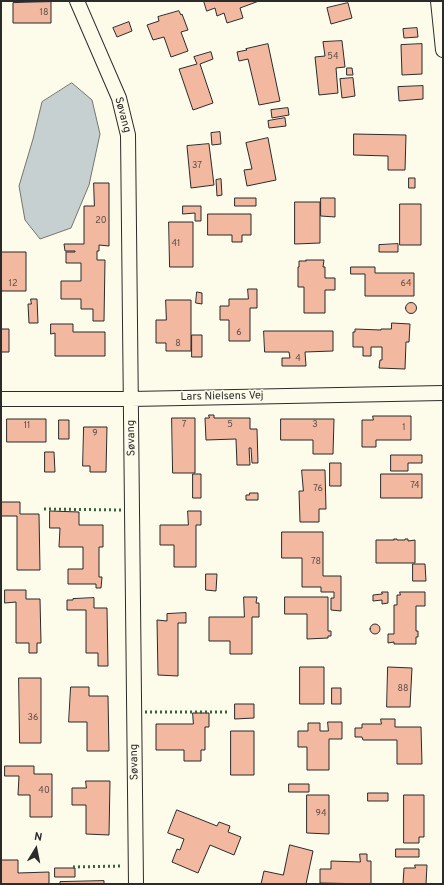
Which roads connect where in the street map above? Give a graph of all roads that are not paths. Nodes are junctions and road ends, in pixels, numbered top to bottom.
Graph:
1 (77, 1) edge
2 (438, 1) edge
3 (443, 50) edge
4 (443, 393) edge
5 (1, 399) edge
6 (131, 399) junction
7 (136, 884) edge

1 - 6 street, Søvang
2 - 3 street
4 - 6 street, Lars Nielsens Vej
5 - 6 street, Lars Nielsens Vej
6 - 7 street, Søvang

